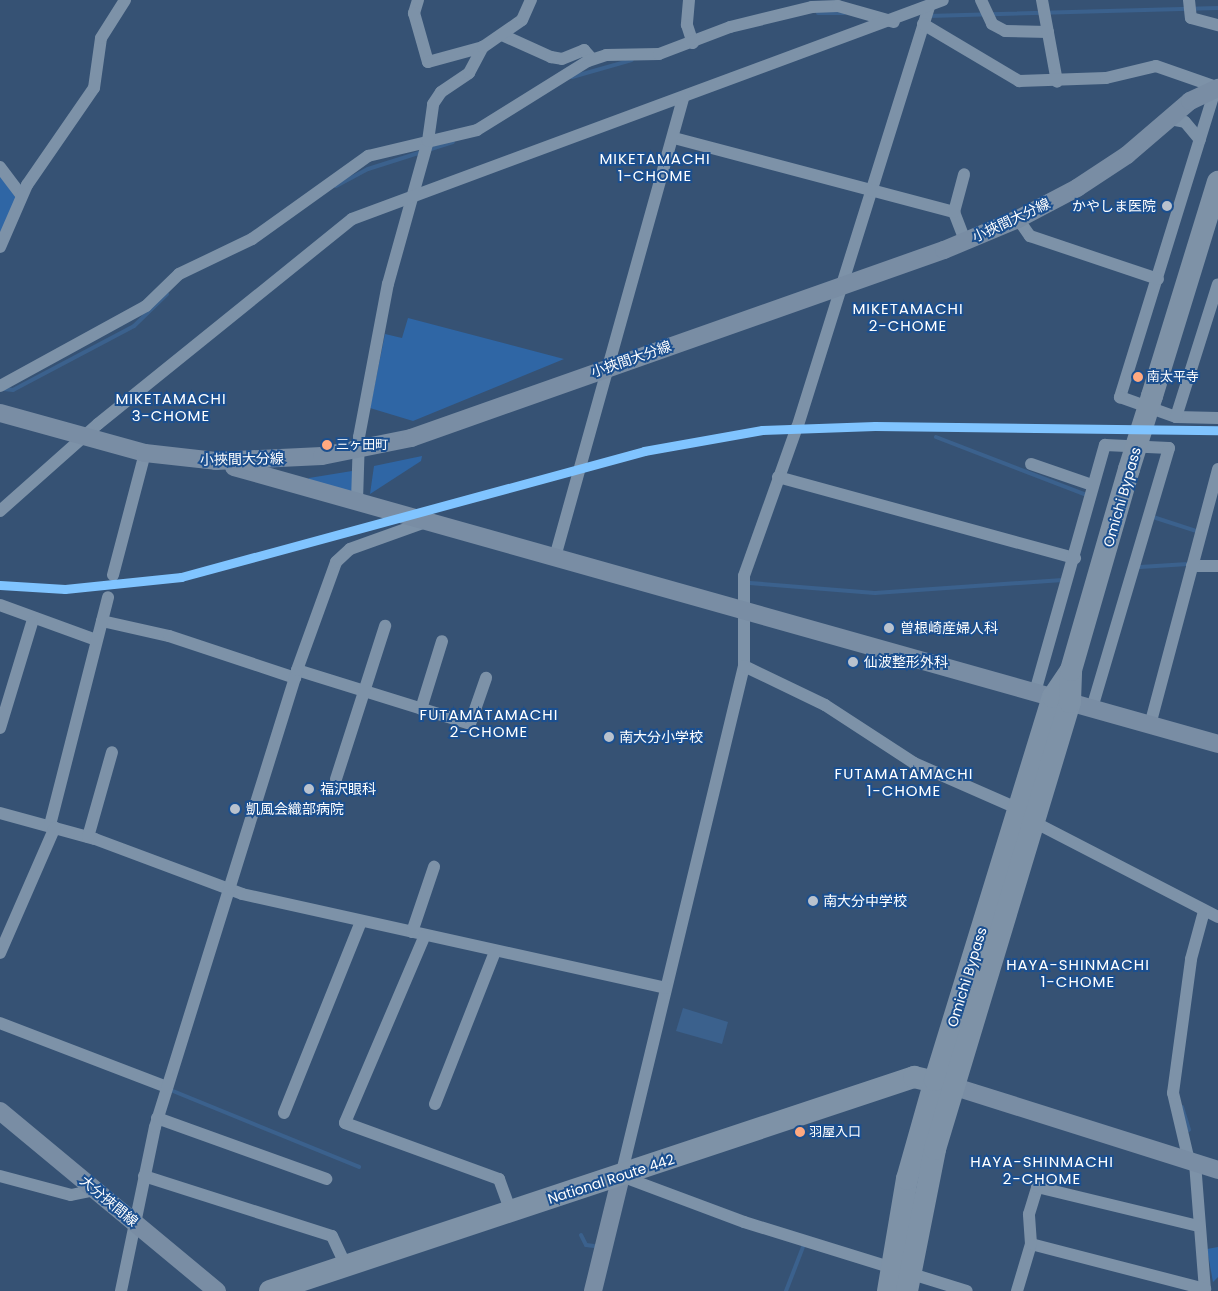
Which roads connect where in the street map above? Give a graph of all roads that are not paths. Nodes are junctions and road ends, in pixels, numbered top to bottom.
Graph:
1 (125, 0) edge
2 (418, 0) edge
3 (531, 0) edge
4 (689, 0) edge
5 (944, 0) edge
6 (981, 0) edge
7 (1042, 0) edge
8 (1189, 0) edge
9 (839, 3) edge
10 (929, 7) junction
11 (894, 22) junction
12 (923, 24) junction
13 (1218, 25) edge
14 (1048, 32) junction
15 (502, 35) junction
16 (693, 43) junction
17 (483, 47) junction
18 (592, 59) junction
19 (1057, 82) junction
20 (1217, 88) edge
21 (683, 98) junction
22 (1170, 119) junction
23 (674, 138) junction
24 (1200, 140) junction
25 (428, 141) junction
26 (0, 167) edge
27 (964, 174) dead end
28 (1218, 182) edge
29 (869, 191) junction
30 (414, 195) junction
31 (22, 196) junction
32 (954, 212) junction
33 (1018, 219) junction
34 (965, 241) junction
35 (0, 247) edge
36 (1158, 279) junction
37 (1218, 284) edge
38 (840, 286) junction
39 (1216, 300) edge
40 (606, 367) junction
41 (0, 386) edge
42 (0, 413) edge
43 (1176, 417) junction
44 (1218, 418) edge
45 (82, 438) junction
46 (361, 450) junction
47 (145, 453) junction
48 (216, 461) junction
49 (1031, 464) dead end
50 (1218, 469) edge
51 (778, 477) junction
52 (1092, 485) junction
53 (357, 501) junction
54 (0, 511) edge
55 (428, 521) junction
56 (555, 557) junction
57 (1075, 558) junction
58 (1192, 566) junction
59 (1218, 566) edge
60 (114, 575) dead end
61 (108, 597) dead end
62 (0, 605) edge
63 (744, 612) junction
64 (102, 621) junction
65 (32, 623) dead end
66 (385, 626) dead end
67 (96, 640) junction
68 (442, 641) dead end
69 (744, 666) junction
70 (296, 674) junction
71 (486, 678) dead end
72 (366, 691) junction
73 (1053, 697) junction
74 (1092, 708) junction
75 (421, 709) junction
76 (1150, 725) junction
77 (0, 728) edge
78 (1218, 744) edge
79 (112, 752) dead end
80 (336, 779) dead end
81 (0, 813) edge
82 (1027, 815) junction
83 (52, 826) junction
84 (88, 837) junction
85 (434, 867) dead end
86 (228, 890) junction
87 (1204, 911) junction
88 (1218, 917) edge
89 (361, 921) junction
90 (412, 932) junction
91 (425, 935) junction
92 (495, 952) junction
93 (0, 953) edge
94 (666, 988) junction
95 (0, 1022) edge
96 (944, 1083) junction
97 (167, 1087) junction
98 (435, 1104) dead end
99 (0, 1111) edge
100 (284, 1114) dead end
101 (157, 1118) junction
102 (1192, 1162) junction
103 (1218, 1170) edge
104 (0, 1176) edge
105 (144, 1176) junction
106 (621, 1176) junction
107 (326, 1179) dead end
108 (95, 1190) junction
109 (511, 1212) junction
110 (136, 1223) junction
111 (1198, 1226) junction
112 (1031, 1244) junction
113 (346, 1266) junction
114 (902, 1276) edge
115 (1205, 1290) edge
116 (121, 1291) edge
117 (217, 1291) edge
118 (270, 1291) edge
119 (594, 1291) edge
120 (888, 1291) edge
121 (967, 1291) edge
122 (1017, 1291) edge

1 - 31 street
2 - 17 street
3 - 15 street
4 - 16 street
5 - 10 street
6 - 14 street
7 - 14 street
8 - 13 street
9 - 11 street
9 - 16 street
10 - 11 street
10 - 12 street
11 - 21 street
12 - 19 street
12 - 29 street
14 - 19 street
15 - 17 street
15 - 18 street
16 - 18 street
17 - 25 street
18 - 25 street
19 - 20 street
20 - 22 main road, 小挾間大分線
20 - 24 street
21 - 23 street
21 - 30 street
22 - 24 street
22 - 33 main road, 小挾間大分線
23 - 29 street
23 - 40 street
24 - 36 street
25 - 30 street
25 - 41 street
26 - 31 street
27 - 32 street
28 - 73 highway, Omichi Bypass, bridge
29 - 32 street
29 - 38 street
30 - 45 street
30 - 46 street
31 - 35 street
32 - 34 street
33 - 34 main road, 小挾間大分線
33 - 36 street
34 - 38 main road, 小挾間大分線
36 - 43 street
37 - 39 street
38 - 40 main road, 小挾間大分線
38 - 51 street
39 - 43 street
40 - 46 main road, 小挾間大分線
40 - 56 street
42 - 45 main road, 小挾間大分線
43 - 44 street
45 - 47 main road, 小挾間大分線
45 - 54 street
46 - 48 main road, 小挾間大分線
46 - 53 street
47 - 48 main road, 小挾間大分線
47 - 60 street
48 - 53 main road
49 - 52 street
50 - 58 street
51 - 57 street
51 - 63 street
52 - 57 street
52 - 74 street
53 - 55 main road
55 - 56 main road
55 - 70 street
56 - 63 main road
57 - 73 street
58 - 59 street
58 - 76 street
61 - 64 street
62 - 67 street
63 - 69 street
63 - 73 main road
64 - 67 street
64 - 70 street
65 - 77 street
66 - 72 street
67 - 83 street
68 - 75 street
69 - 82 street
69 - 94 street
70 - 72 street
70 - 86 street
71 - 75 street
72 - 75 street
72 - 80 street
73 - 74 main road
73 - 82 highway, Omichi Bypass
74 - 76 main road
76 - 78 main road
79 - 84 street
81 - 83 street
82 - 87 street
82 - 96 highway, Omichi Bypass
83 - 84 street
83 - 93 street
84 - 86 street
85 - 90 street
86 - 89 street
86 - 97 street
87 - 88 street
87 - 102 street
89 - 90 street
89 - 100 street
90 - 91 street
91 - 92 street
91 - 109 street
92 - 94 street
92 - 98 street
94 - 106 street
95 - 97 street
96 - 102 main road
96 - 106 highway, National Route 442
96 - 114 highway, Omichi Bypass
97 - 101 street
99 - 108 main road, 大分挾間線
101 - 105 street
101 - 107 street
102 - 103 main road
102 - 111 street
104 - 108 street
105 - 110 street
105 - 113 street
106 - 109 highway, National Route 442
106 - 114 street
106 - 119 main road
108 - 110 main road, 大分挾間線
109 - 113 highway, National Route 442
110 - 116 street
110 - 117 main road, 大分挾間線
111 - 112 street
111 - 115 street
112 - 115 street
112 - 122 street
113 - 118 highway, National Route 442
114 - 120 highway, Omichi Bypass
114 - 121 street

